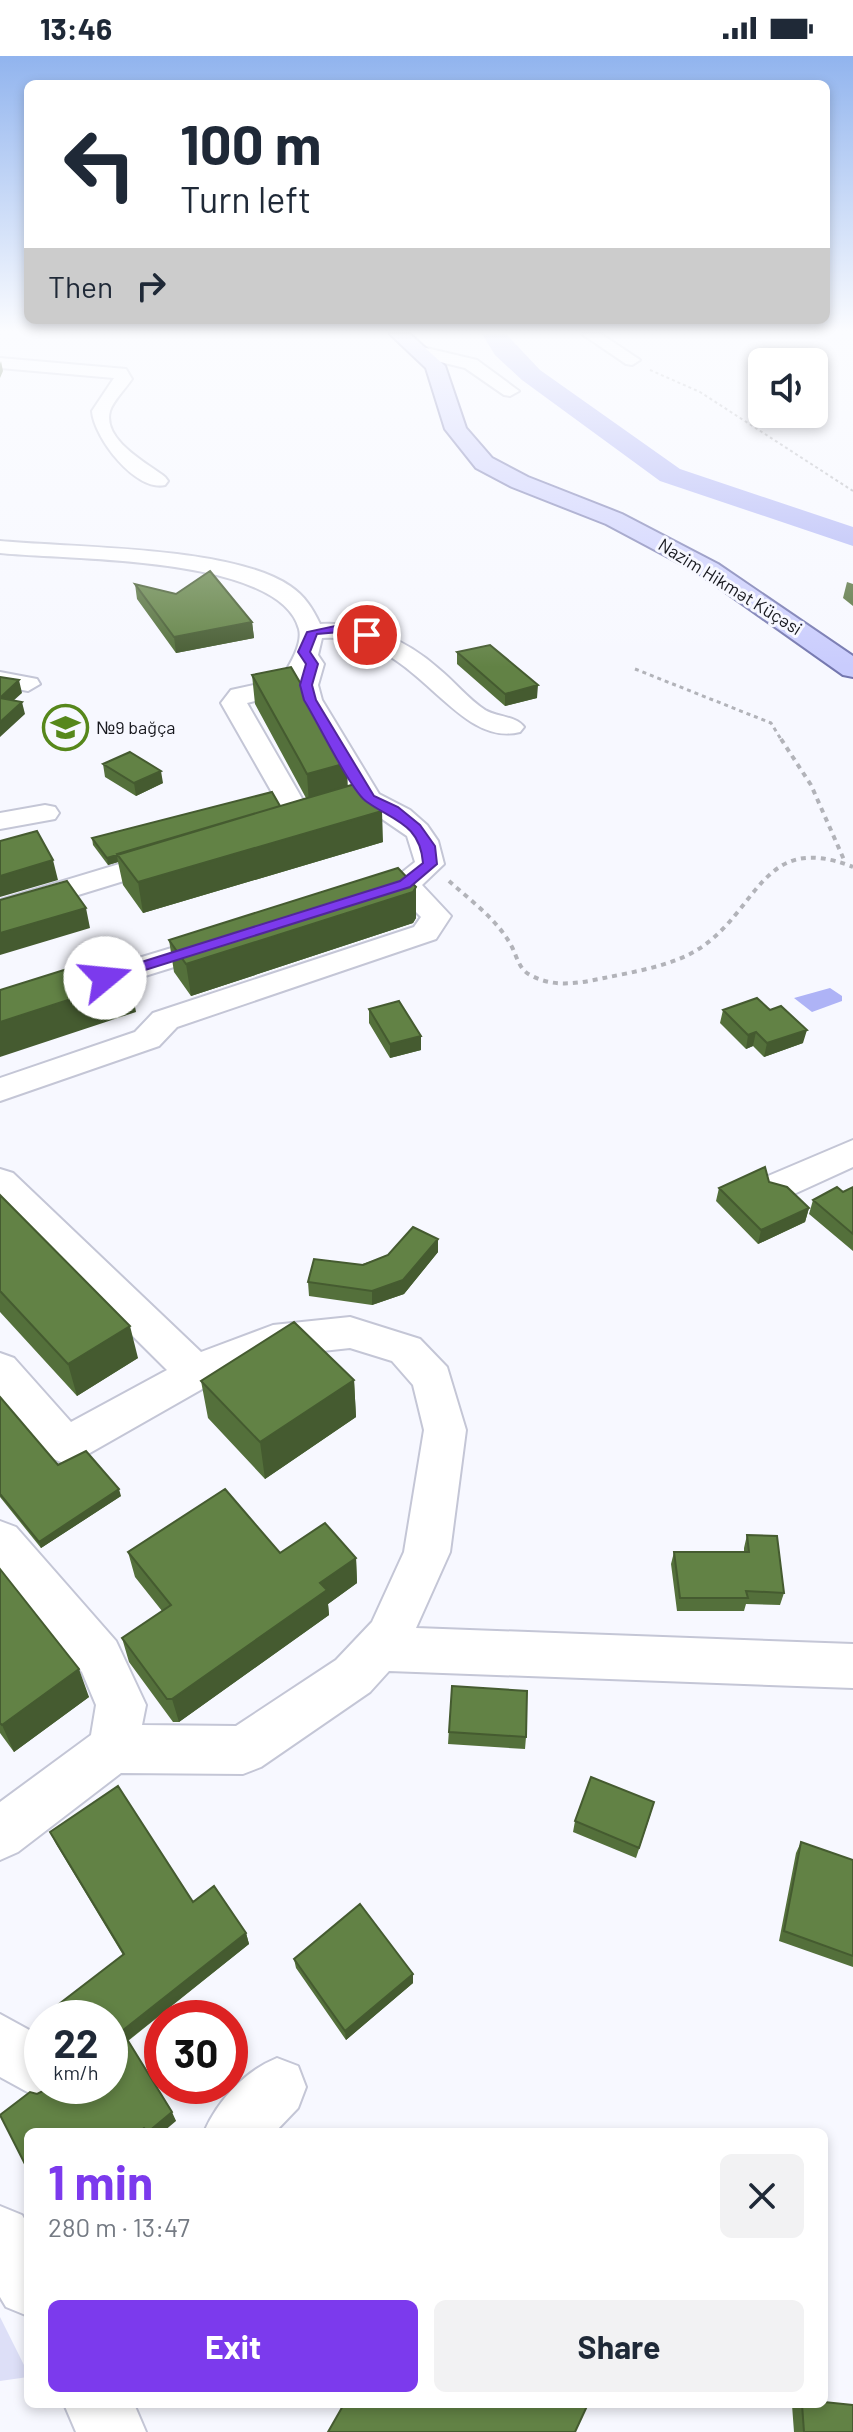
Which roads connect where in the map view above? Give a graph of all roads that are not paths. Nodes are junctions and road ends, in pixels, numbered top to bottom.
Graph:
1 (113, 445) edge
2 (469, 445) edge
3 (158, 481) dead end
4 (0, 547) edge
5 (308, 642) junction
6 (853, 669) edge
7 (0, 679) edge
8 (28, 684) dead end
9 (298, 685) junction
10 (511, 727) dead end
11 (369, 799) junction
12 (45, 813) dead end
13 (300, 818) junction
14 (0, 821) edge
15 (270, 827) edge
16 (195, 850) edge
17 (405, 884) junction
18 (344, 903) edge
19 (0, 910) edge
20 (253, 932) edge
21 (131, 970) junction
22 (0, 1011) edge
23 (165, 1020) junction
24 (0, 1090) edge
25 (853, 1152) edge
26 (0, 1182) edge
27 (781, 1185) edge
28 (0, 1369) edge
29 (196, 1373) junction
30 (0, 1541) edge
31 (379, 1649) junction
32 (853, 1666) edge
33 (113, 1749) junction
34 (1, 1830) edge
35 (0, 2043) edge
36 (24, 2059) edge
37 (277, 2087) dead end
38 (238, 2128) edge
39 (0, 2237) edge
40 (24, 2278) edge
41 (99, 2408) edge
42 (127, 2408) edge
43 (113, 2432) edge
44 (125, 2432) edge

1 - 3 street
2 - 6 main road, Nazim Hikmət Küçəsi
4 - 5 street
5 - 9 street
5 - 10 street
7 - 8 street
9 - 11 street
9 - 13 street
11 - 13 street
11 - 17 street
12 - 14 street
13 - 15 street
16 - 19 street
17 - 18 street
17 - 23 street
20 - 21 street
21 - 22 street
21 - 23 street
23 - 24 street
25 - 27 street
26 - 29 street
28 - 29 street
29 - 31 street
30 - 33 street
31 - 32 street
31 - 33 street
33 - 34 street
35 - 36 street
37 - 38 street
39 - 40 street
41 - 43 street
42 - 44 street

